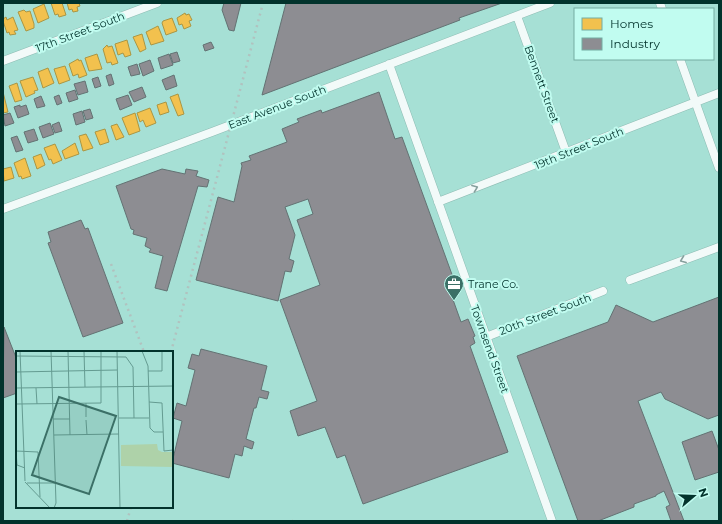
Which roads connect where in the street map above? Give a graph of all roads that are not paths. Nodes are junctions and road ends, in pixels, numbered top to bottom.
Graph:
1 (157, 3) edge
2 (550, 3) edge
3 (517, 16) junction
4 (680, 60) edge
5 (3, 61) edge
6 (389, 64) junction
7 (719, 93) edge
8 (695, 102) junction
9 (566, 152) junction
10 (719, 168) edge
11 (438, 202) junction
12 (3, 209) edge
13 (719, 247) edge
14 (630, 280) dead end
15 (603, 292) dead end
16 (486, 337) junction
17 (552, 521) edge

1 - 5 street, 17th Street South
2 - 3 street, East Avenue South
3 - 6 street, East Avenue South
3 - 9 street, Bennett Street
4 - 8 street
6 - 11 street, Townsend Street
6 - 12 street, East Avenue South
7 - 8 street, 19th Street South
8 - 9 street, 19th Street South
8 - 10 street
11 -> 9 street, 19th Street South
11 - 16 street, Townsend Street
13 -> 14 street
15 - 16 street, 20th Street South
16 - 17 street, Townsend Street

